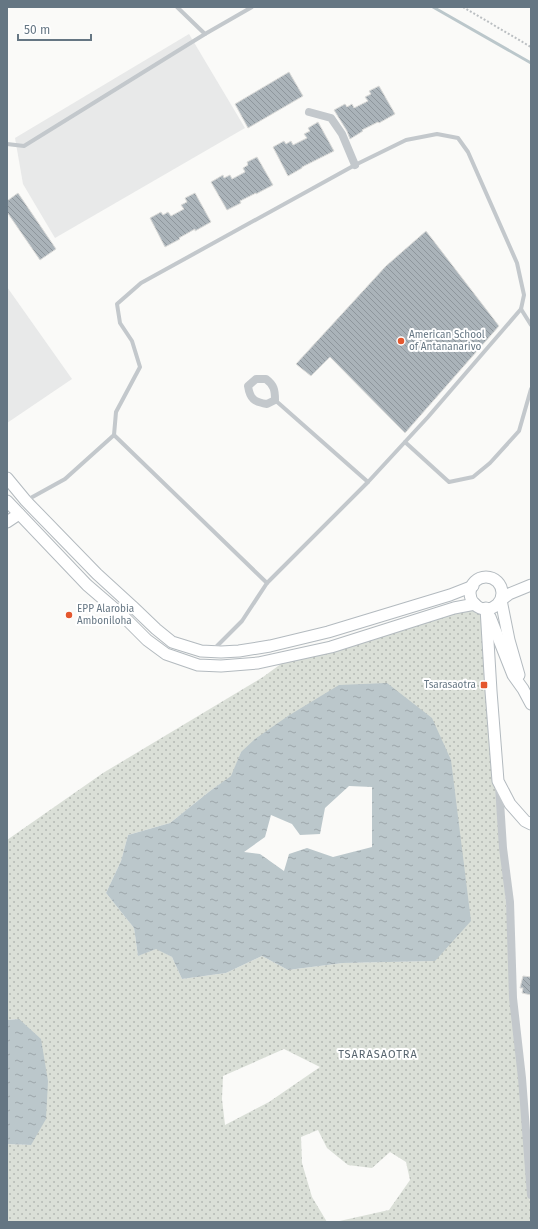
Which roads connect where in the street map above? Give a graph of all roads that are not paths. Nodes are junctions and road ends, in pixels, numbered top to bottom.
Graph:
1 (177, 7) edge
2 (252, 7) edge
3 (205, 34) junction
4 (309, 112) dead end
5 (7, 144) edge
6 (355, 165) junction
7 (521, 309) junction
8 (531, 325) edge
9 (531, 389) edge
10 (275, 400) dead end
11 (114, 435) junction
12 (405, 442) junction
13 (7, 478) edge
14 (368, 482) junction
15 (7, 501) edge
16 (28, 503) junction
17 (19, 514) junction
18 (7, 522) edge
19 (498, 582) junction
20 (267, 583) junction
21 (473, 586) junction
22 (529, 586) edge
23 (501, 600) junction
24 (475, 604) junction
25 (486, 608) junction
26 (211, 652) junction
27 (508, 664) junction
28 (489, 667) junction
29 (523, 689) junction
30 (531, 704) edge
31 (498, 781) junction
32 (531, 824) edge
33 (531, 1195) edge

1 - 3 lane
2 - 3 lane
3 - 5 lane
4 - 6 street
6 - 7 lane
6 - 11 lane
7 - 8 lane
7 - 12 lane
9 - 12 lane
10 - 14 lane
11 - 16 lane
11 - 20 lane
12 - 14 lane
13 - 16 main road
14 - 20 lane
15 - 17 main road
16 - 26 main road
17 - 18 main road
17 - 24 main road
19 - 21 main road
19 - 22 main road
19 - 23 main road
20 - 26 lane
21 - 24 main road
21 - 26 main road
22 - 23 main road
23 - 25 main road
23 - 29 main road
24 - 25 main road
25 - 27 main road
25 - 28 main road
27 - 28 main road
27 - 29 main road
28 - 31 main road
29 - 30 main road
31 - 32 main road
31 - 33 street

